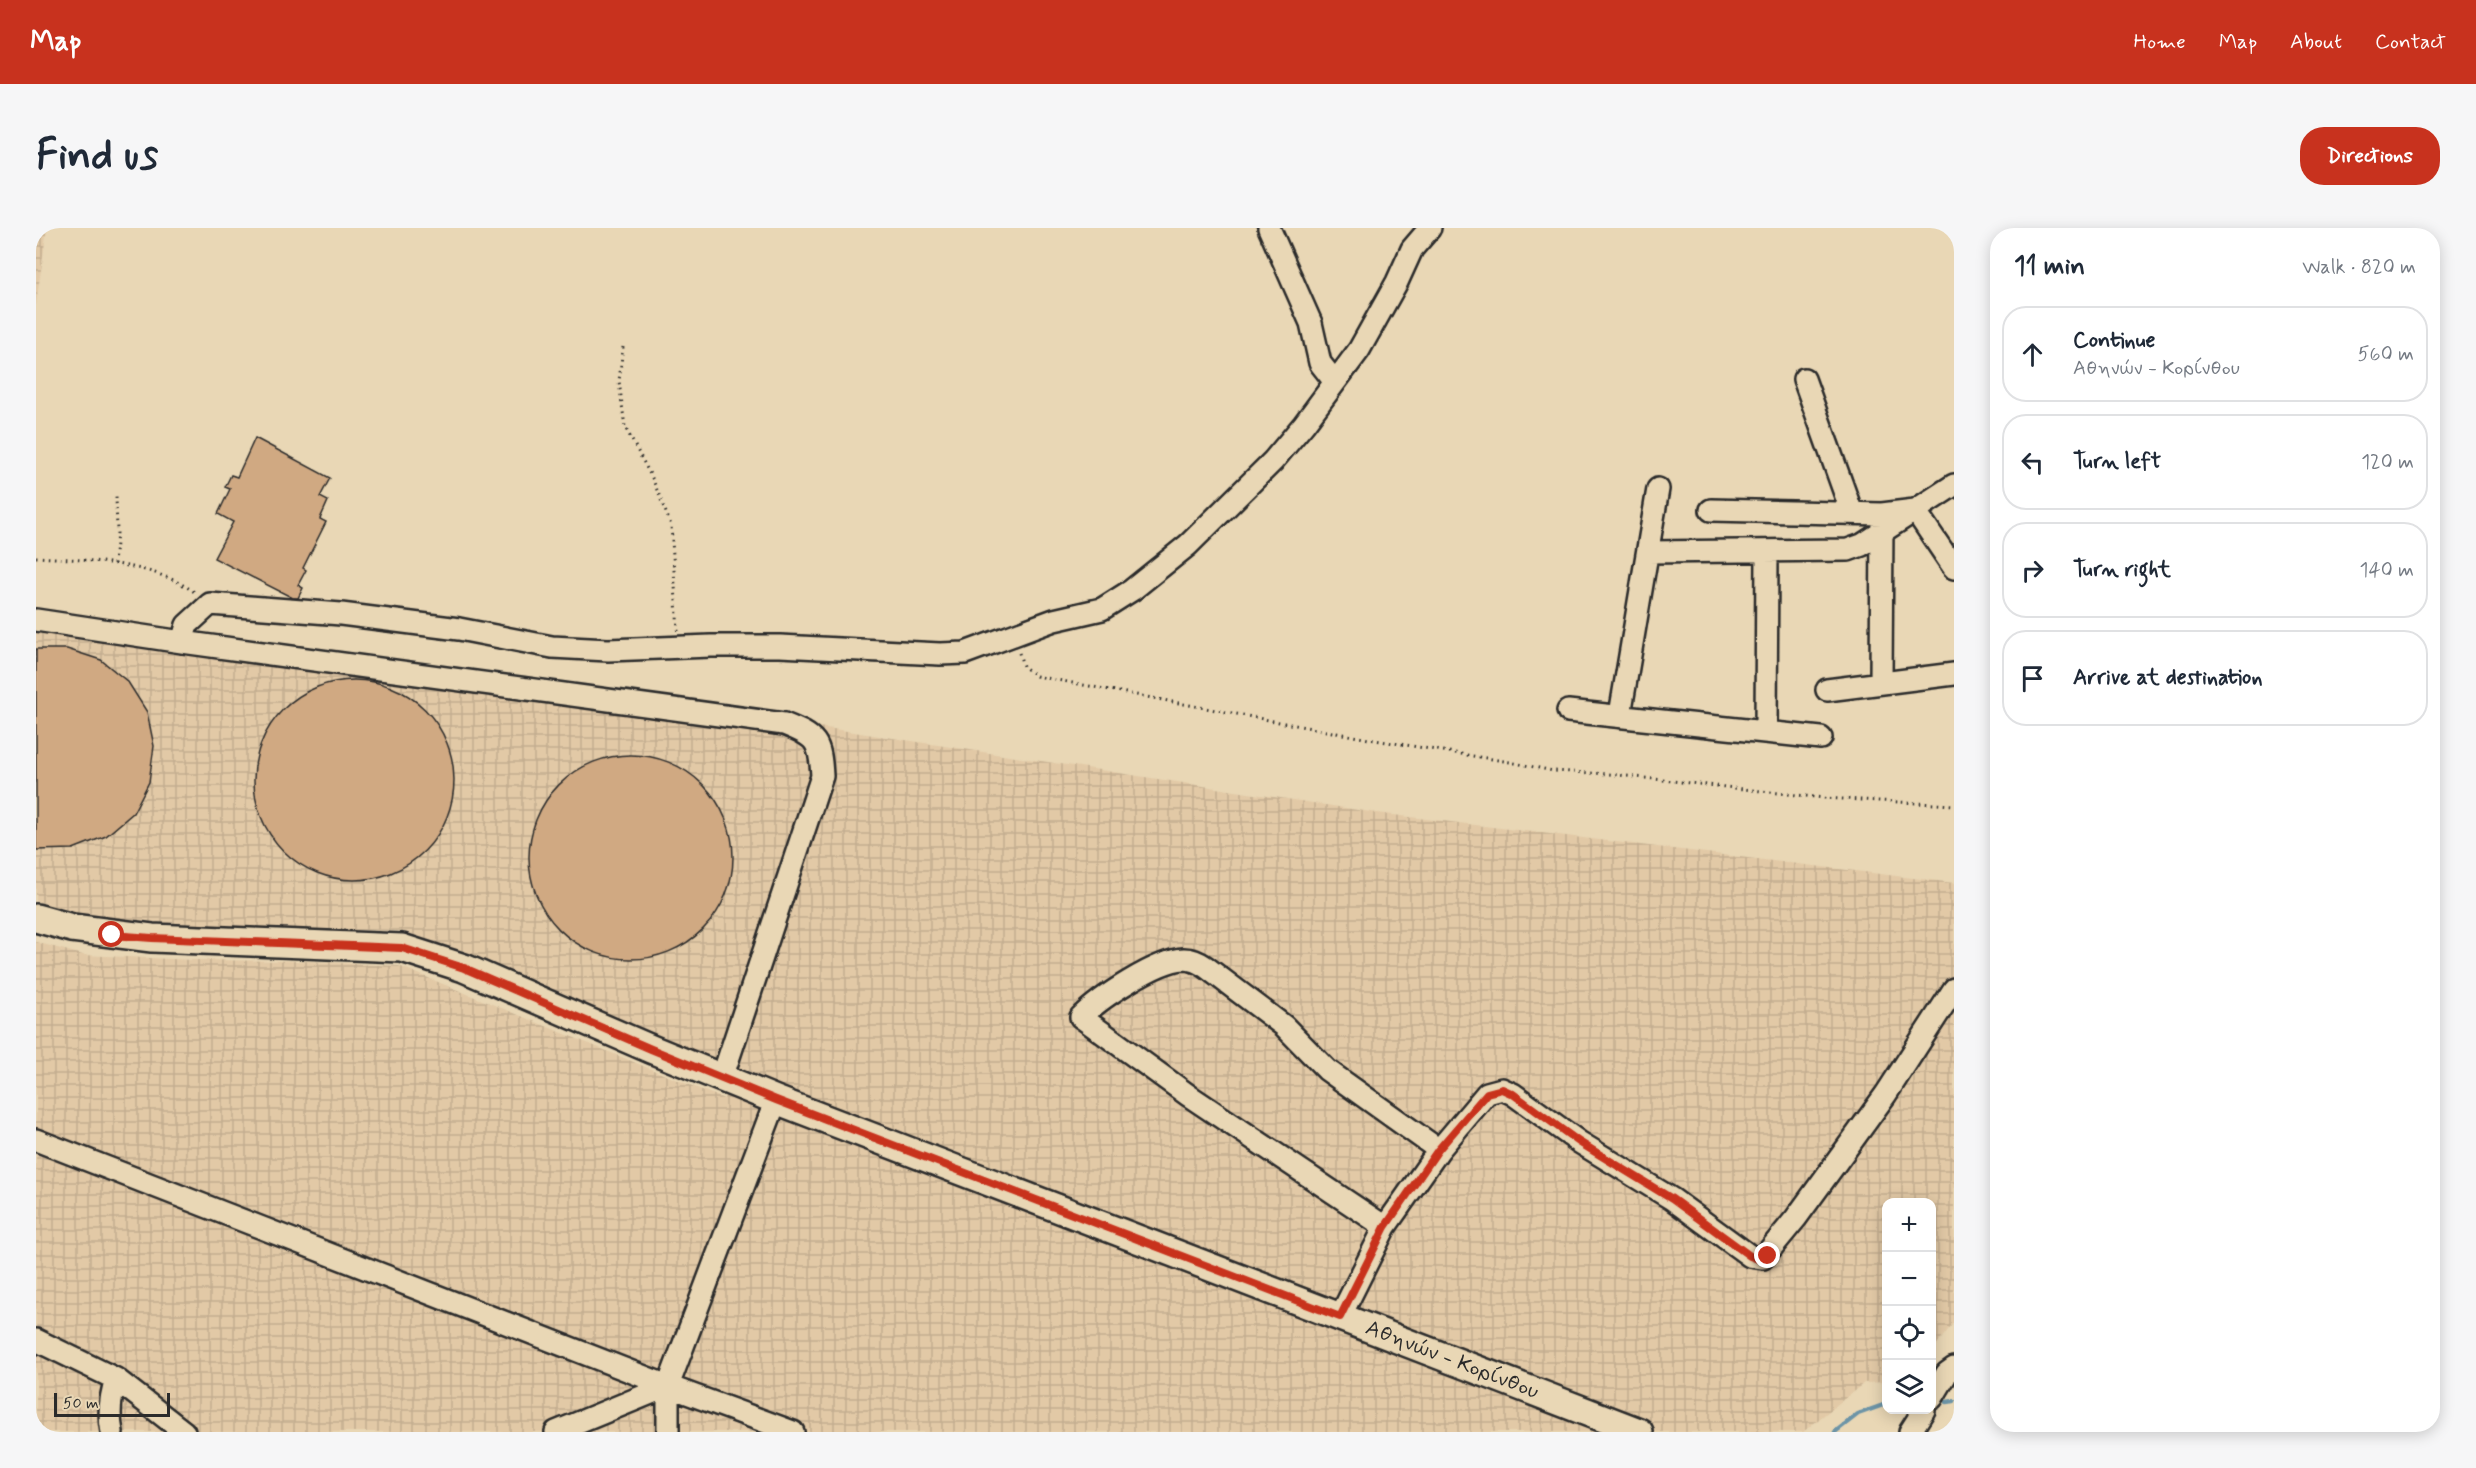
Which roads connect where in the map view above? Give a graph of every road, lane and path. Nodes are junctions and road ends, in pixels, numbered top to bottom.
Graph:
1 (1269, 228) edge
2 (1427, 229) edge
3 (623, 347) dead end
4 (1804, 379) dead end
5 (1335, 382) junction
6 (1954, 485) edge
7 (1658, 489) dead end
8 (116, 496) dead end
9 (1711, 510) dead end
10 (1915, 510) junction
11 (1851, 513) junction
12 (1881, 523) junction
13 (1767, 551) junction
14 (1648, 552) junction
15 (36, 557) edge
16 (114, 564) junction
17 (1954, 568) edge
18 (210, 604) junction
19 (36, 620) edge
20 (1020, 633) junction
21 (182, 642) junction
22 (679, 647) junction
23 (1954, 674) edge
24 (1881, 682) junction
25 (1827, 690) dead end
26 (1568, 711) dead end
27 (1620, 715) junction
28 (1766, 730) junction
29 (1821, 738) dead end
30 (1954, 805) edge
31 (36, 918) edge
32 (1954, 989) edge
33 (722, 1078) junction
34 (776, 1100) junction
35 (36, 1140) edge
36 (1438, 1150) junction
37 (1385, 1227) junction
38 (1340, 1317) junction
39 (36, 1340) edge
40 (1954, 1368) edge
41 (116, 1379) junction
42 (668, 1386) junction
43 (1936, 1391) edge
44 (1921, 1414) edge
45 (112, 1432) edge
46 (184, 1432) edge
47 (556, 1432) edge
48 (669, 1432) edge
49 (793, 1432) edge
50 (1639, 1432) edge
51 (1910, 1432) edge

1 - 5 street
2 - 5 street
3 - 22 path
4 - 11 street
5 - 20 street
6 - 10 street
7 - 14 street
8 - 16 path
9 - 11 street
10 - 12 street
10 - 17 street
11 - 12 street
12 - 13 street
12 - 24 street
13 - 14 street
13 - 28 street
14 - 27 street
15 - 16 path
16 - 18 path
18 - 21 street
18 - 22 street
19 - 21 street
20 - 22 street
20 - 30 path
21 - 33 street
23 - 24 street
24 - 25 street
26 - 27 street
27 - 28 street
28 - 29 street
31 - 33 main road, Αθηνών - Κορίνθου
32 - 36 street
33 - 34 main road, Αθηνών - Κορίνθου
34 - 38 main road, Αθηνών - Κορίνθου
34 - 42 street
35 - 42 street
36 - 37 street
36 - 37 street
37 - 38 street
38 - 50 main road, Αθηνών - Κορίνθου
39 - 41 street
40 - 43 street
41 - 45 street
41 - 46 street
42 - 47 street
42 - 48 street
42 - 49 street
44 - 51 street

